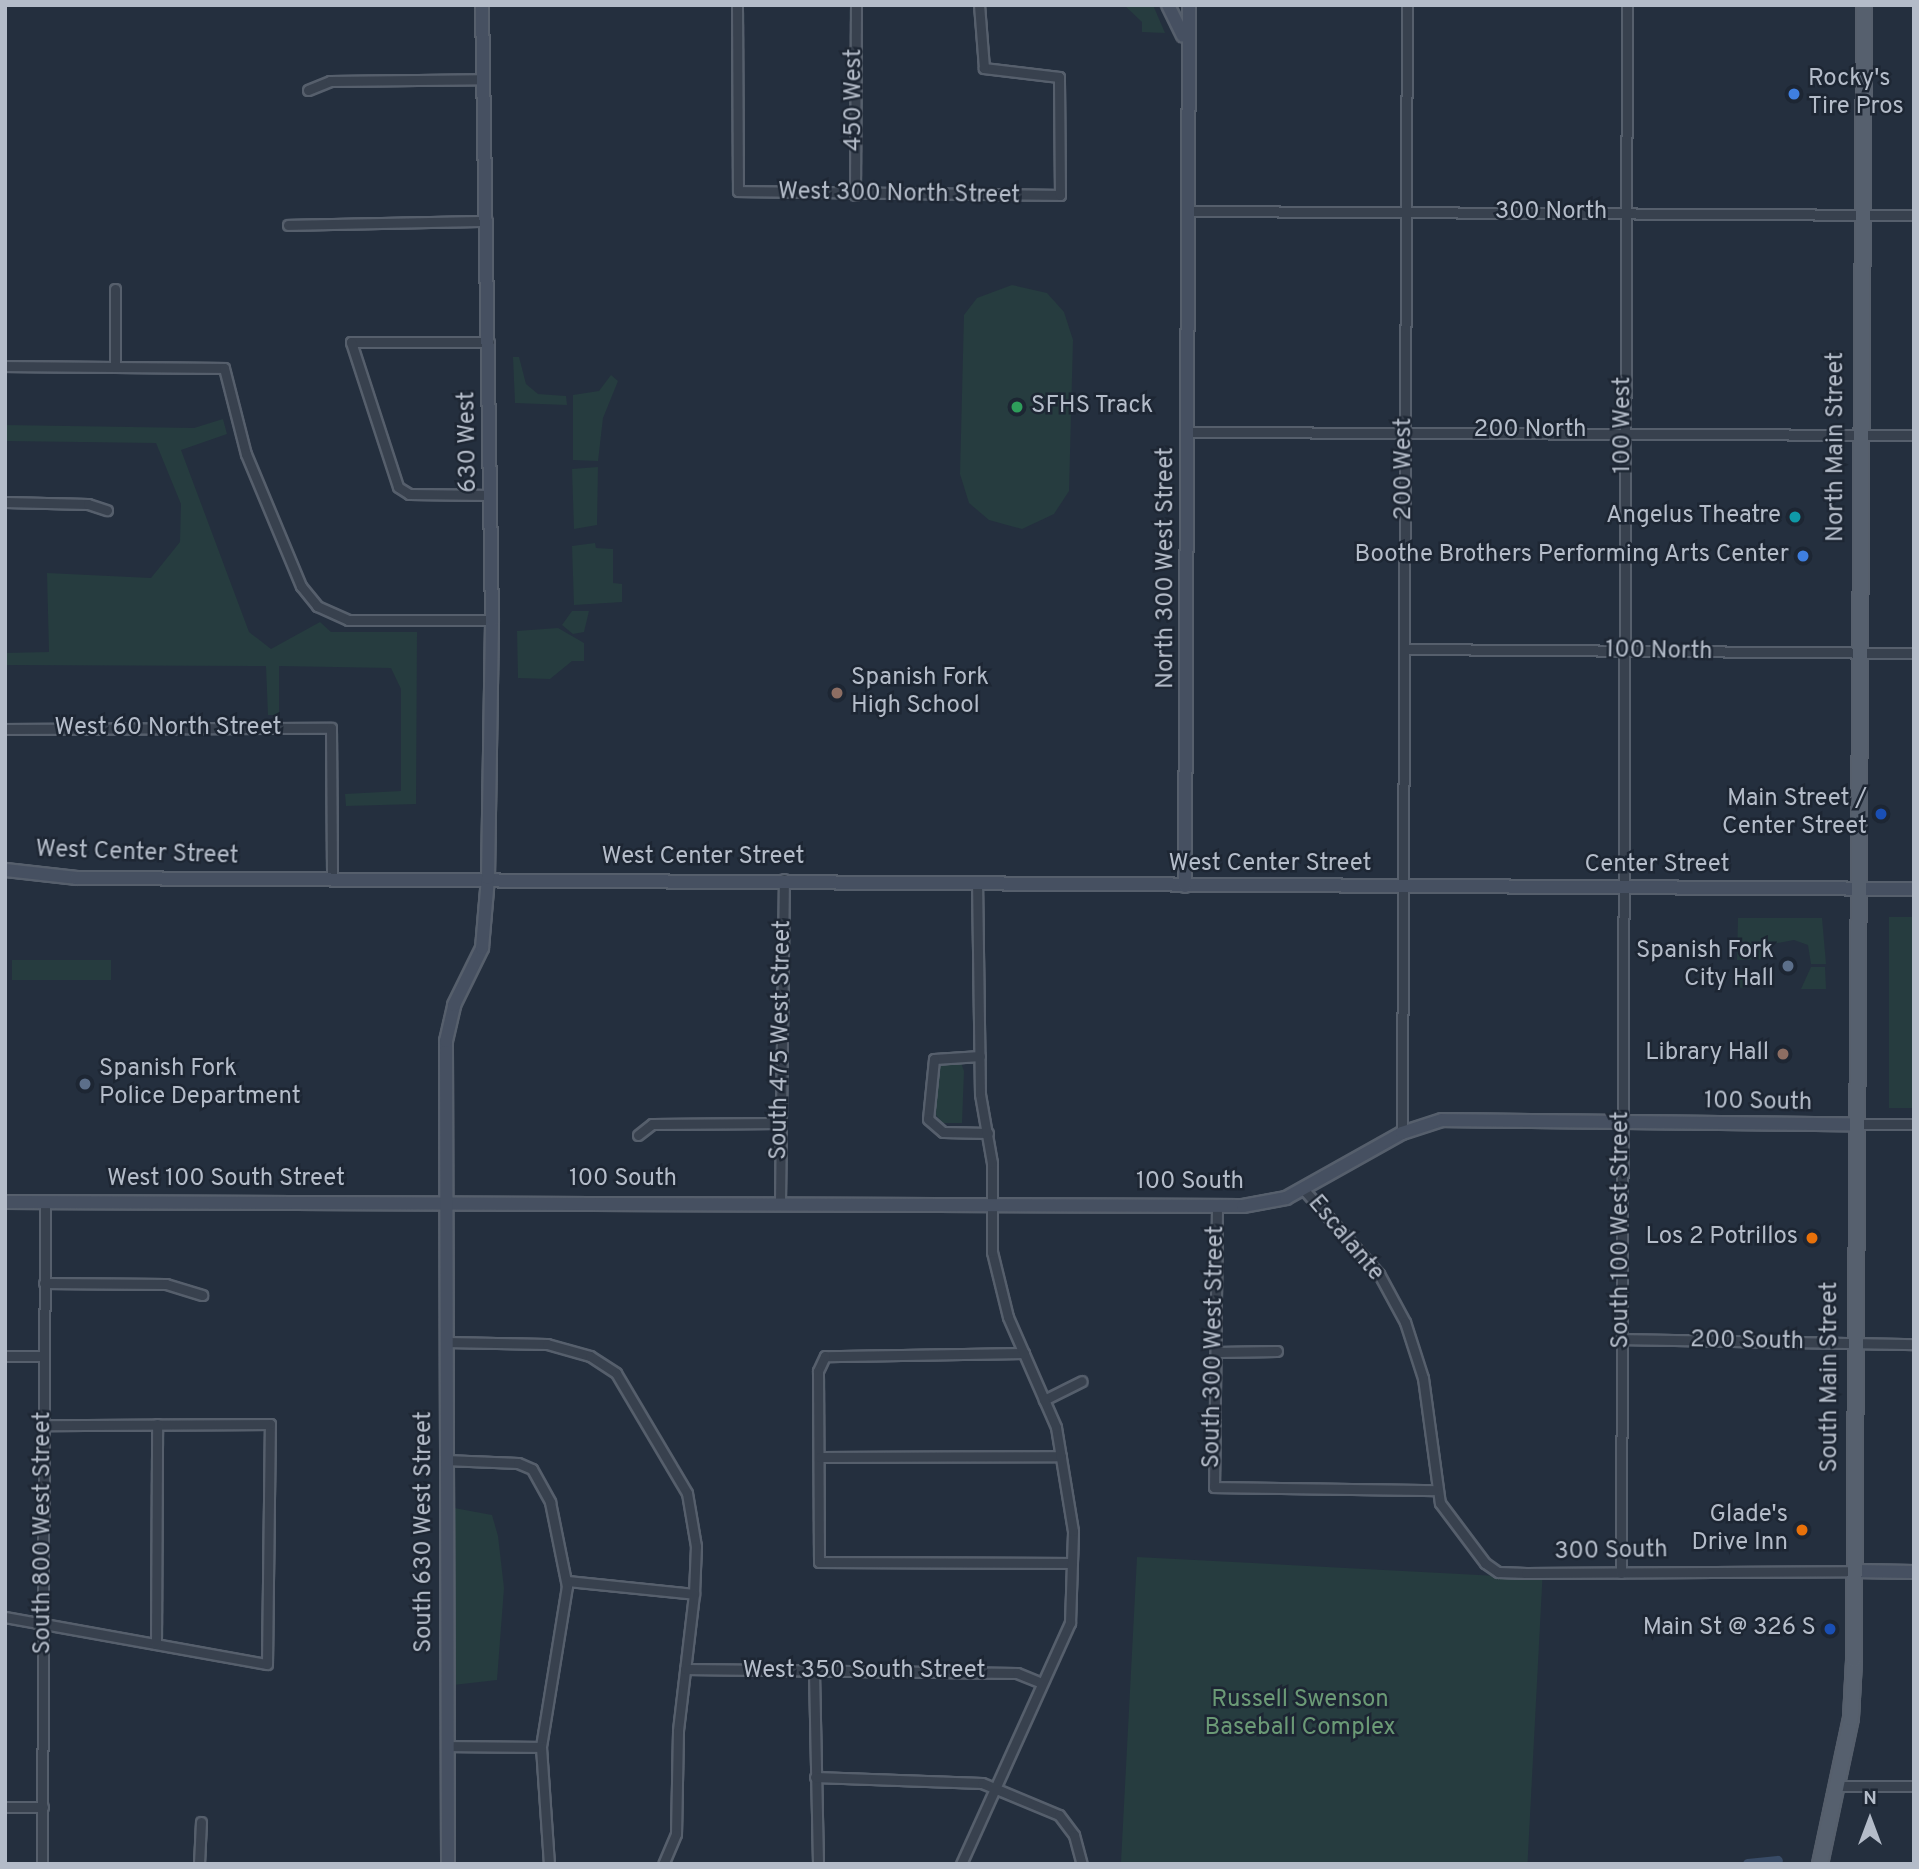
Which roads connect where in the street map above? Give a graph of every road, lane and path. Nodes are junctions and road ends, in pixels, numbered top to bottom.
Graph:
1 (482, 5) edge
2 (737, 5) edge
3 (856, 5) edge
4 (979, 5) edge
5 (1168, 5) edge
6 (1189, 5) edge
7 (1407, 5) edge
8 (1627, 5) edge
9 (1864, 5) edge
10 (1185, 40) junction
11 (483, 79) junction
12 (308, 90) dead end
13 (855, 195) junction
14 (1188, 211) junction
15 (1406, 212) junction
16 (1627, 213) junction
17 (1860, 214) junction
18 (1914, 215) edge
19 (486, 221) junction
20 (288, 225) dead end
21 (115, 289) dead end
22 (489, 342) junction
23 (5, 366) edge
24 (115, 367) junction
25 (1406, 430) junction
26 (1624, 431) junction
27 (1189, 432) junction
28 (1860, 435) junction
29 (1914, 435) edge
30 (491, 495) junction
31 (5, 502) edge
32 (107, 510) dead end
33 (492, 620) junction
34 (1405, 649) junction
35 (1624, 650) junction
36 (1857, 652) junction
37 (1914, 653) edge
38 (5, 729) edge
39 (5, 870) edge
40 (488, 878) junction
41 (332, 879) junction
42 (783, 879) junction
43 (977, 882) junction
44 (1185, 886) junction
45 (1622, 886) junction
46 (1401, 887) junction
47 (1857, 888) junction
48 (1914, 889) edge
49 (980, 1056) junction
50 (1622, 1122) junction
51 (781, 1123) junction
52 (1856, 1124) junction
53 (1914, 1124) edge
54 (988, 1133) junction
55 (1402, 1133) junction
56 (638, 1135) dead end
57 (1304, 1190) junction
58 (446, 1200) junction
59 (5, 1202) edge
60 (45, 1202) junction
61 (780, 1202) junction
62 (991, 1204) junction
63 (1217, 1206) junction
64 (44, 1283) junction
65 (202, 1295) dead end
66 (1621, 1339) junction
67 (446, 1342) junction
68 (1854, 1344) junction
69 (1914, 1344) edge
70 (1277, 1351) dead end
71 (1217, 1352) junction
72 (1024, 1353) junction
73 (5, 1356) edge
74 (43, 1356) junction
75 (1082, 1381) dead end
76 (1044, 1400) junction
77 (157, 1424) junction
78 (44, 1425) junction
79 (1061, 1456) junction
80 (820, 1457) junction
81 (445, 1460) junction
82 (1436, 1490) junction
83 (1072, 1563) junction
84 (1854, 1571) junction
85 (1914, 1572) edge
86 (1621, 1573) junction
87 (566, 1581) junction
88 (694, 1594) junction
89 (5, 1617) edge
90 (44, 1623) junction
91 (156, 1644) junction
92 (685, 1669) junction
93 (814, 1672) junction
94 (1042, 1683) junction
95 (446, 1746) junction
96 (541, 1748) junction
97 (815, 1777) junction
98 (993, 1786) junction
99 (1837, 1786) junction
100 (1914, 1786) edge
101 (5, 1807) edge
102 (43, 1807) junction
103 (201, 1822) dead end
104 (42, 1864) edge
105 (199, 1864) edge
106 (448, 1864) edge
107 (549, 1864) edge
108 (663, 1864) edge
109 (818, 1864) edge
110 (961, 1864) edge
111 (1082, 1864) edge
112 (1820, 1864) edge

1 - 11 street, 630 West
2 - 13 street, West 300 North Street
3 - 13 street, 450 West
4 - 13 street, West 300 North Street
5 - 10 street
6 - 10 street, North 300 West Street
7 - 15 street, 200 West
8 - 16 street, 100 West
9 - 17 main road, North Main Street
10 - 14 street, North 300 West Street
11 - 12 street
11 - 19 street, 630 West
14 - 15 street, 300 North
14 - 27 street, North 300 West Street
15 - 16 street, 300 North
15 - 25 street, 200 West
16 - 17 street, 300 North
16 - 26 street, 100 West
17 - 18 street, 300 North
17 - 28 main road, North Main Street
19 - 20 street
19 - 22 street, 630 West
21 - 24 street
22 - 30 street, 630 West
22 - 30 street
23 - 24 street
24 - 33 street
25 - 26 street, 200 North
25 - 27 street, 200 North
25 - 34 street, 200 West
26 - 28 street, 200 North
26 - 35 street, 100 West
27 - 44 street, North 300 West Street
28 - 29 street, 200 North
28 - 36 main road, North Main Street
30 - 33 street, 630 West
31 - 32 street
33 - 40 street, 630 West
34 - 35 street, 100 North
34 - 46 street, 200 West
35 - 36 street, 100 North
35 - 45 street, 100 West
36 - 37 street, 100 North
36 - 47 main road, North Main Street
38 - 41 street, West 60 North Street
39 - 41 street, West Center Street
40 - 41 street, West Center Street
40 - 42 street, West Center Street
40 - 58 street, 630 West
42 - 43 street, West Center Street
42 - 51 street, South 475 West Street
43 - 44 street, West Center Street
43 - 49 street
44 - 46 street, West Center Street
45 - 46 street, Center Street
45 - 47 street, Center Street
45 - 50 street, South 100 West Street
46 - 55 street, 200 West
47 - 48 street, Center Street
47 - 52 main road, South Main Street
49 - 54 street
49 - 54 street
50 - 52 street, 100 South
50 - 55 street, 100 South
50 - 66 street, South 100 West Street
51 - 56 street
51 - 61 street, South 475 West Street
52 - 53 street, 100 South
52 - 68 main road, South Main Street
54 - 62 street
55 - 57 street, 100 South
57 - 63 street, 100 South
57 - 82 street, Escalante
58 - 60 street, West 100 South Street
58 - 61 street, 100 South
58 - 67 street, South 630 West Street
59 - 60 street, West 100 South Street
60 - 64 street, South 800 West Street
61 - 62 street, 100 South
62 - 63 street, 100 South
62 - 72 street
63 - 71 street, South 300 West Street
64 - 65 street
64 - 74 street, South 800 West Street
66 - 68 street, 200 South
66 - 86 street, South 100 West Street
67 - 81 street, South 630 West Street
67 - 88 street
68 - 69 street, 200 South
68 - 84 main road, South Main Street
70 - 71 street
71 - 82 street, South 300 West Street
72 - 76 street
72 - 80 street
73 - 74 street
74 - 78 street, South 800 West Street
75 - 76 street
76 - 79 street
77 - 78 street
77 - 91 street
77 - 91 street
78 - 90 street, South 800 West Street
79 - 80 street
79 - 83 street
80 - 83 street
81 - 87 street
81 - 95 street, South 630 West Street
82 - 86 street, 300 South
83 - 94 street
84 - 85 street, 300 South
84 - 86 street, 300 South
84 - 99 main road, South Main Street
87 - 88 street
87 - 96 street
88 - 92 street
89 - 90 street
90 - 91 street
90 - 102 street, South 800 West Street
92 - 93 street, West 350 South Street
92 - 108 street
93 - 94 street, West 350 South Street
93 - 97 street
94 - 98 street
95 - 96 street
95 - 106 street, South 630 West Street
96 - 107 street
97 - 98 street
97 - 109 street
98 - 110 street
98 - 111 street
99 - 100 street
99 - 112 main road, South Main Street
101 - 102 street
102 - 104 street, South 800 West Street
103 - 105 street

